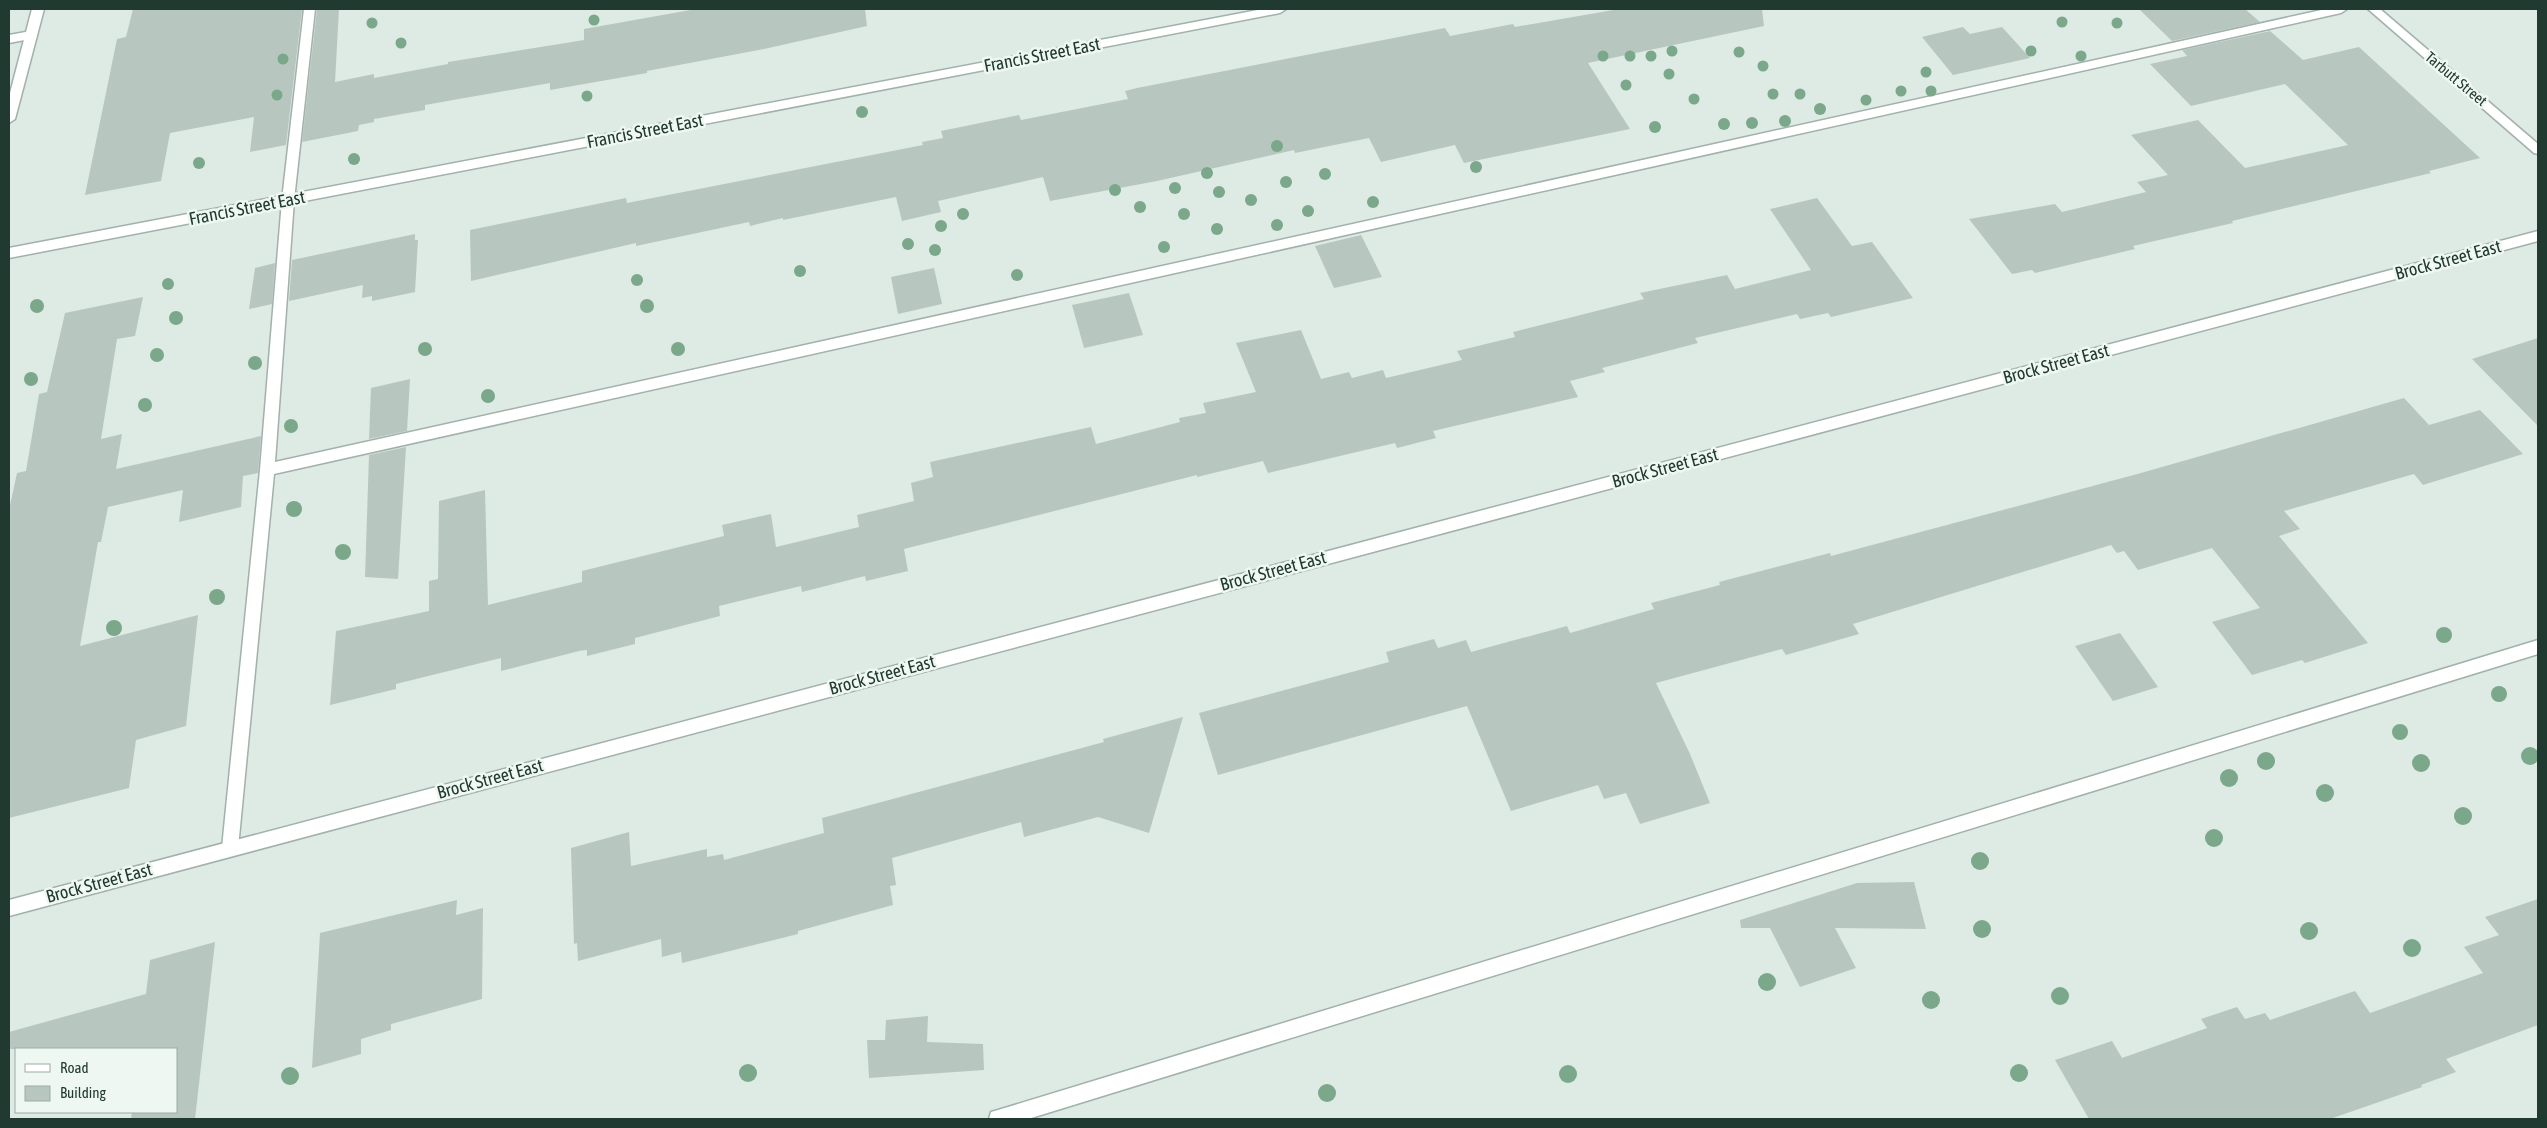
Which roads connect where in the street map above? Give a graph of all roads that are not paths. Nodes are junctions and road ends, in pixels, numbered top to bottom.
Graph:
1 (38, 9) edge
2 (309, 9) edge
3 (1280, 9) edge
4 (2341, 9) edge
5 (2373, 9) edge
6 (31, 36) junction
7 (9, 39) edge
8 (9, 119) edge
9 (2538, 150) edge
10 (288, 200) junction
11 (2538, 236) edge
12 (9, 253) edge
13 (267, 470) junction
14 (2538, 647) edge
15 (230, 848) junction
16 (9, 908) edge
17 (998, 1119) edge

1 - 6 street
2 - 10 street
3 - 10 street, Francis Street East
4 - 13 street
5 - 9 street, Tarbutt Street
6 - 7 street
6 - 8 street
10 - 12 street, Francis Street East
10 - 13 street
11 - 15 street, Brock Street East
13 - 15 street
14 - 17 street
15 - 16 street, Brock Street East

